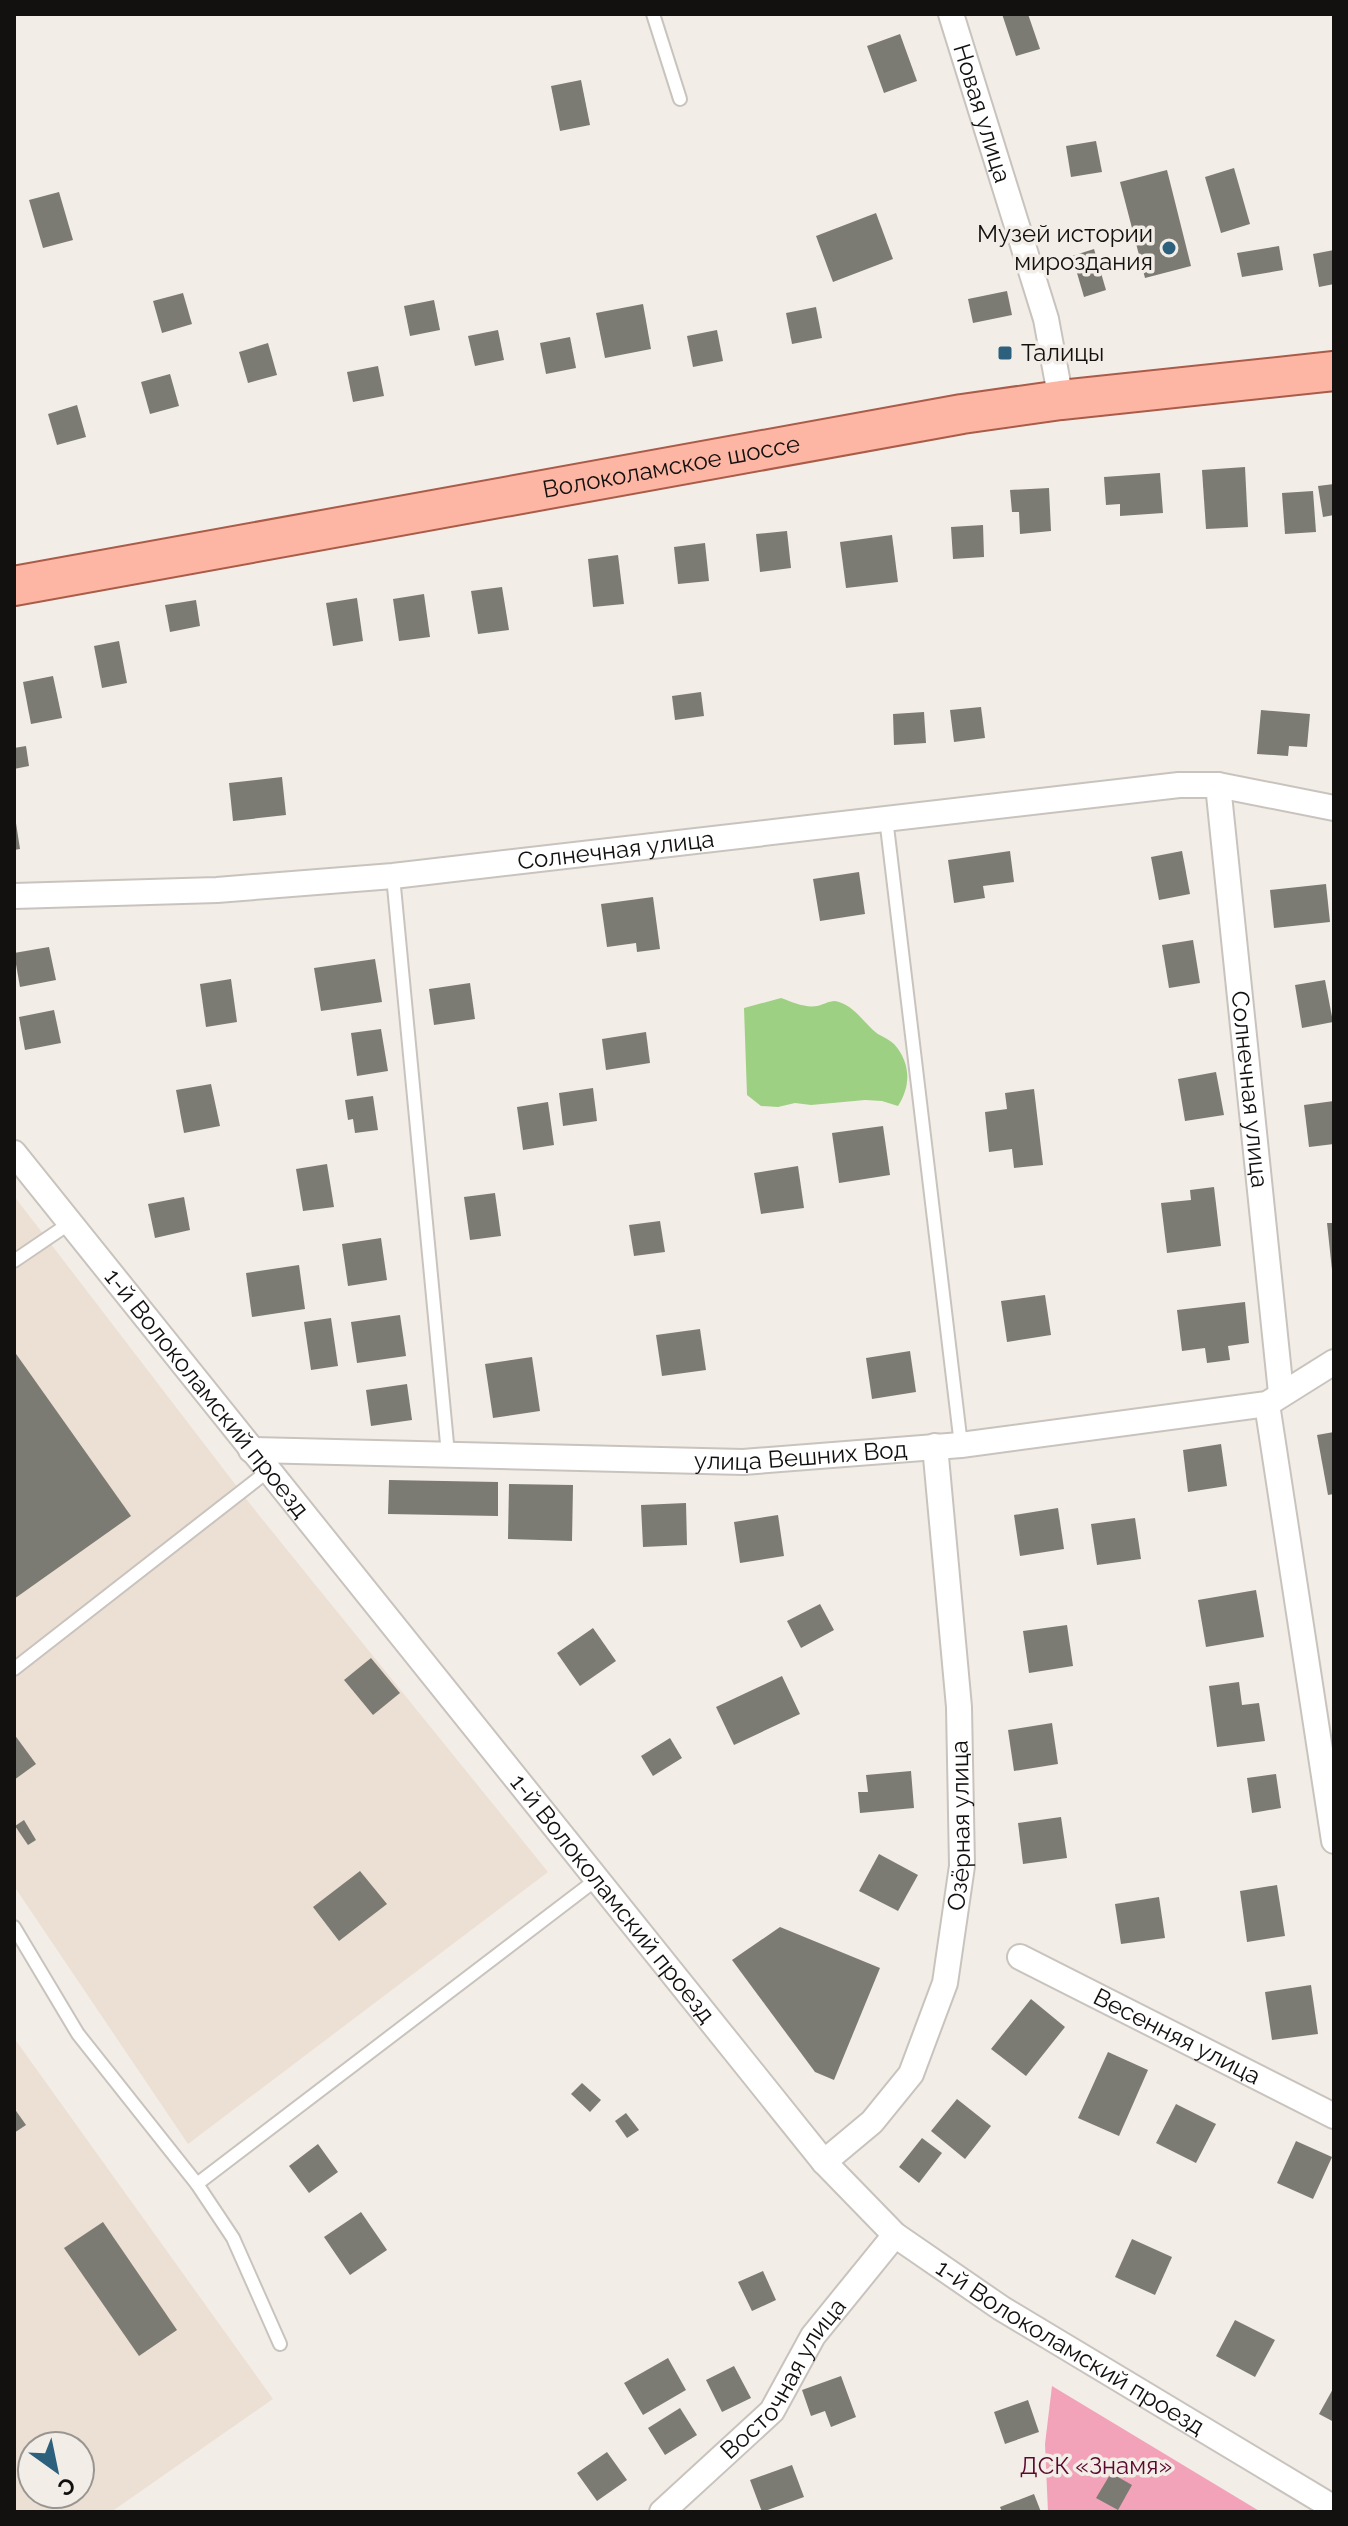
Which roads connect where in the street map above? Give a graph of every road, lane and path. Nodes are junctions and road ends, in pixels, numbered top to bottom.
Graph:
1 (653, 14) edge
2 (951, 14) edge
3 (680, 99) dead end
4 (1334, 344) edge
5 (1334, 371) edge
6 (1059, 387) junction
7 (14, 560) edge
8 (14, 586) edge
9 (1218, 785) junction
10 (1334, 808) edge
11 (886, 818) junction
12 (393, 876) junction
13 (14, 896) edge
14 (14, 1153) edge
15 (70, 1223) junction
16 (14, 1261) edge
17 (1334, 1362) edge
18 (1274, 1398) junction
19 (961, 1445) junction
20 (935, 1446) junction
21 (251, 1450) junction
22 (448, 1454) junction
23 (268, 1471) junction
24 (14, 1669) edge
25 (1334, 1841) edge
26 (597, 1879) junction
27 (14, 1927) edge
28 (1020, 1957) dead end
29 (1334, 2116) edge
30 (824, 2162) junction
31 (197, 2184) junction
32 (895, 2235) junction
33 (280, 2344) dead end
34 (1334, 2508) edge
35 (662, 2512) edge

1 - 3 lane
2 - 6 street, Новая улица
4 - 6 main road, Волоколамское шоссе
5 - 6 main road, Волоколамское шоссе
6 - 7 main road, Волоколамское шоссе
6 - 8 main road, Волоколамское шоссе
9 - 10 street, Солнечная улица
9 - 11 street, Солнечная улица
9 - 18 street, Солнечная улица
11 - 12 street, Солнечная улица
11 - 19 lane
12 - 13 street, Солнечная улица
12 - 22 lane
14 - 15 street, 1-й Волоколамский проезд
15 - 16 lane
15 - 21 street, 1-й Волоколамский проезд
17 - 18 street, улица Вешних Вод
18 - 19 street, улица Вешних Вод
18 - 25 street, Солнечная улица
19 - 20 street, улица Вешних Вод
20 - 22 street, улица Вешних Вод
20 - 30 street, Озёрная улица
21 - 22 street, улица Вешних Вод
21 - 23 street, 1-й Волоколамский проезд
23 - 24 lane
23 - 26 street, 1-й Волоколамский проезд
26 - 30 street, 1-й Волоколамский проезд
26 - 31 lane
27 - 31 lane
28 - 29 street, Весенняя улица
30 - 32 street, 1-й Волоколамский проезд
31 - 33 lane
32 - 34 street, 1-й Волоколамский проезд
32 - 35 street, Восточная улица

